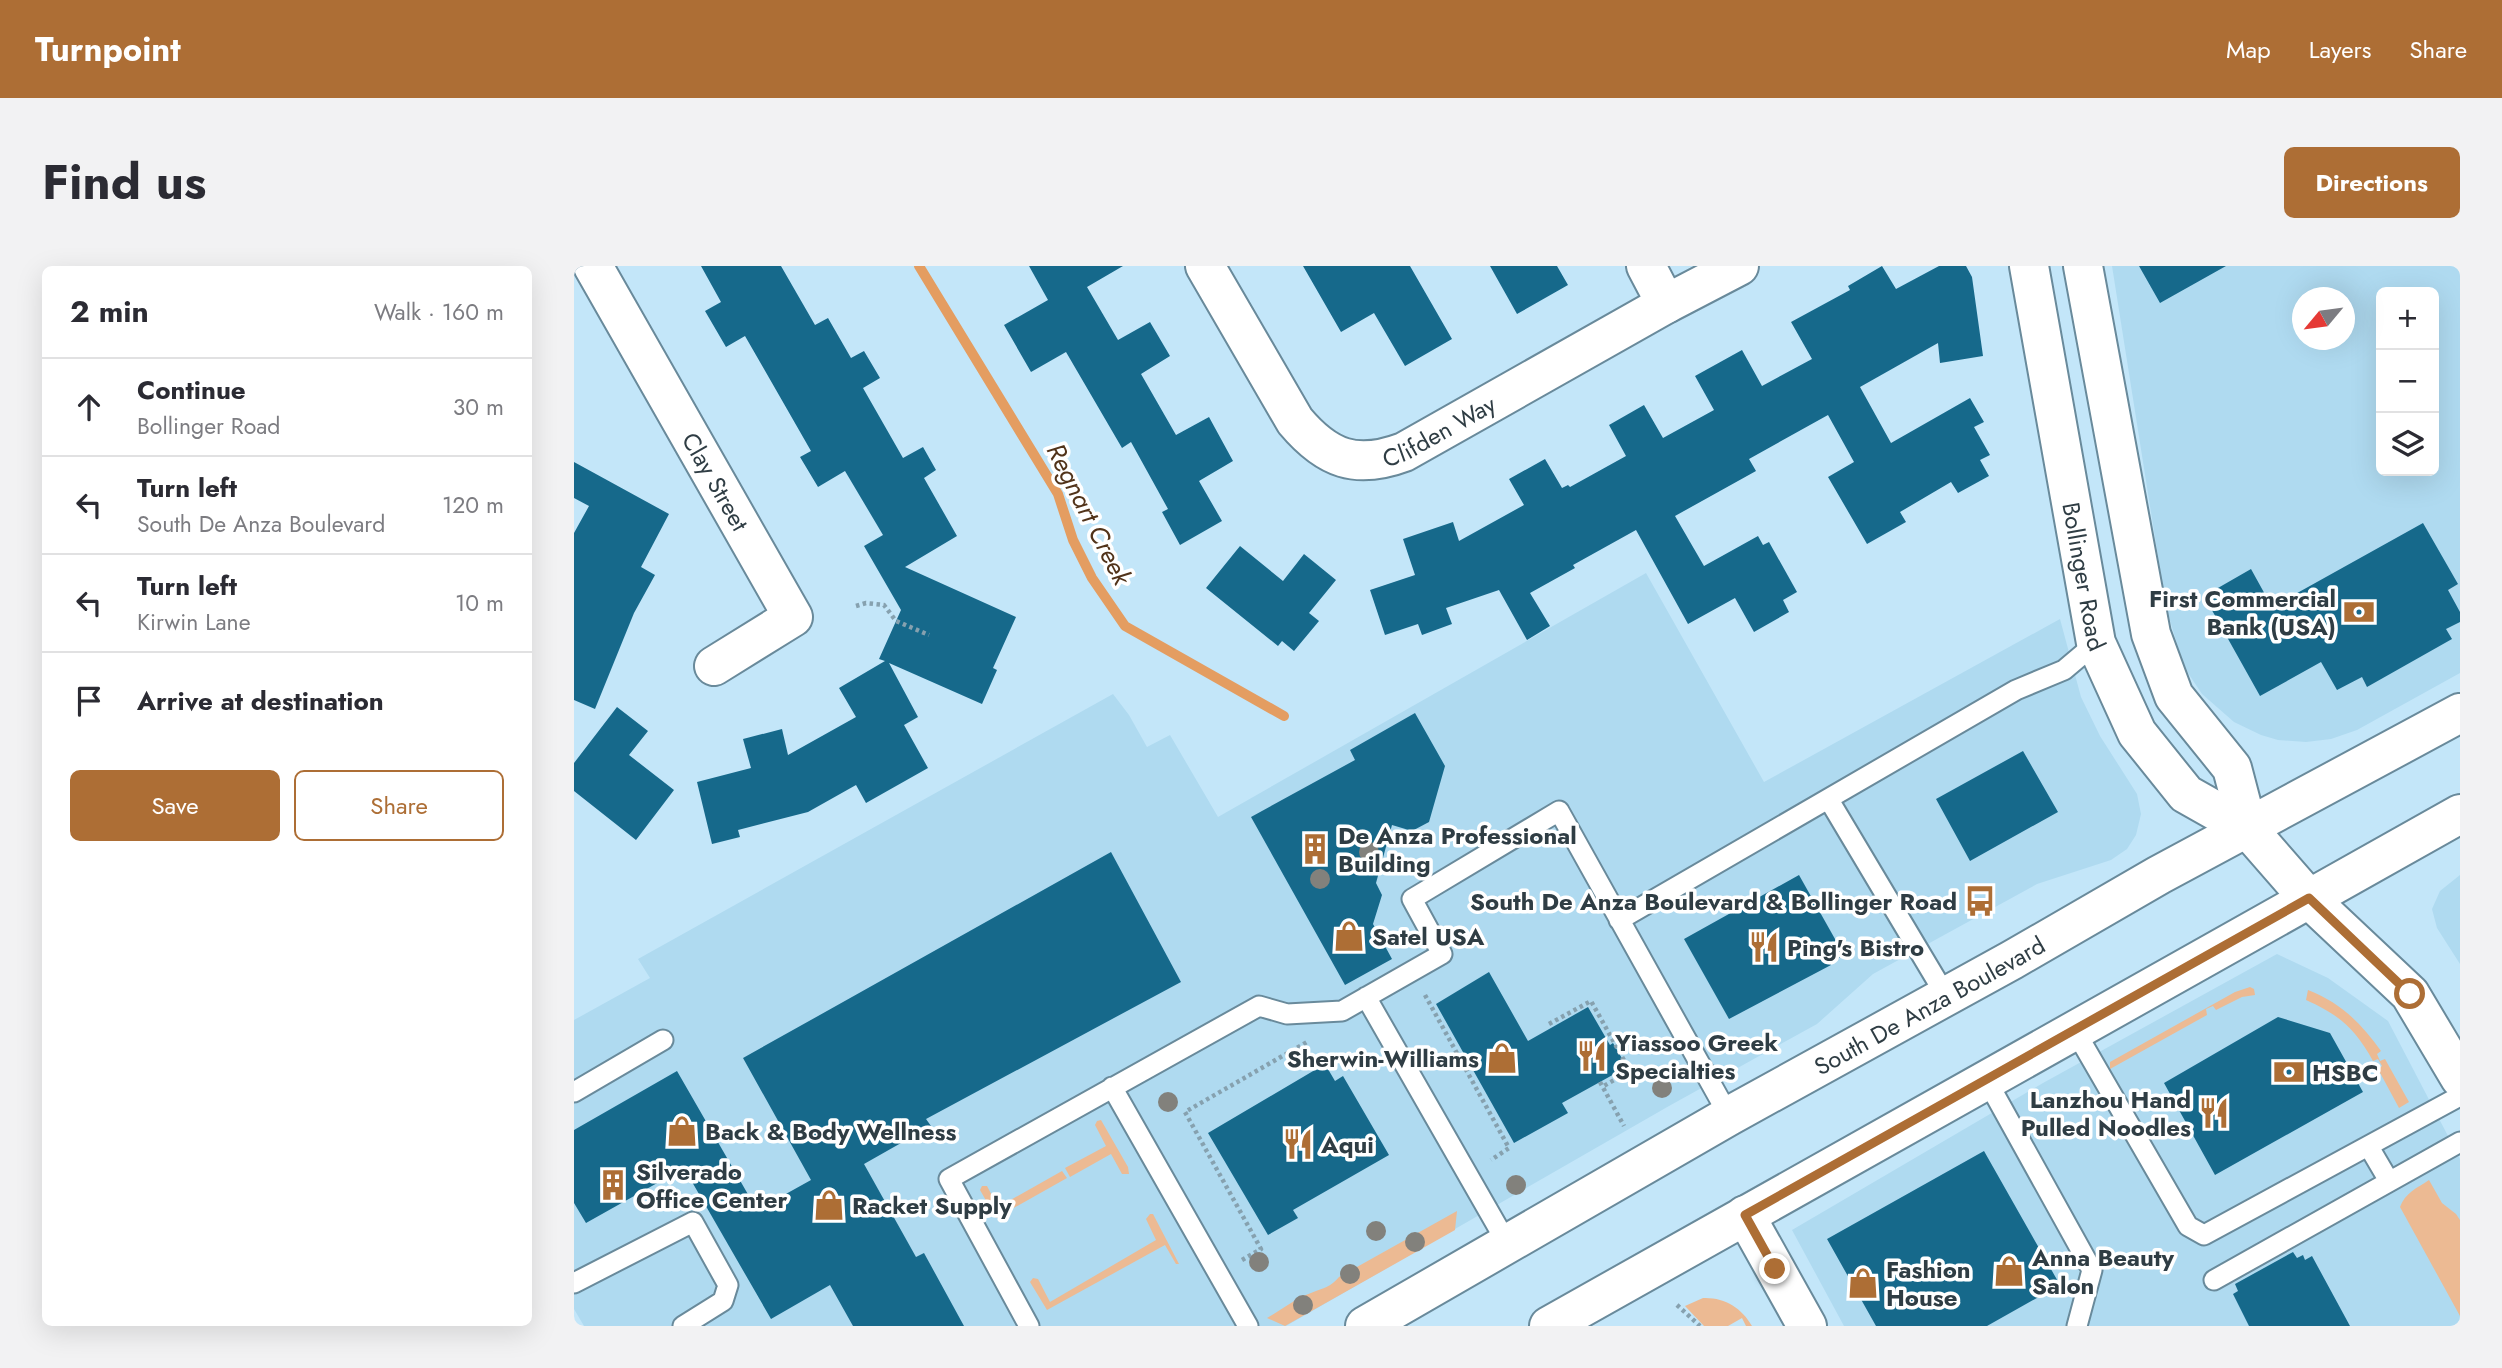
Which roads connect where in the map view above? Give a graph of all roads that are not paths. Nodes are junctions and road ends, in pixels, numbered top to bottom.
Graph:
1 (593, 266) edge
2 (1205, 266) edge
3 (1646, 266) edge
4 (1739, 266) edge
5 (2029, 266) edge
6 (2083, 266) edge
7 (1666, 304) junction
8 (2095, 643) junction
9 (714, 666) dead end
10 (2460, 713) edge
11 (1829, 800) junction
12 (2460, 814) edge
13 (2248, 828) junction
14 (2309, 898) junction
15 (1619, 920) junction
16 (1946, 996) junction
17 (1366, 998) junction
18 (2074, 1029) junction
19 (663, 1040) dead end
20 (2460, 1078) edge
21 (1986, 1079) junction
22 (1112, 1087) junction
23 (574, 1092) edge
24 (2460, 1096) edge
25 (1729, 1116) junction
26 (2460, 1142) edge
27 (2370, 1147) junction
28 (2389, 1181) junction
29 (1745, 1215) junction
30 (1508, 1245) junction
31 (2214, 1280) dead end
32 (574, 1283) edge
33 (683, 1326) edge
34 (1029, 1326) edge
35 (1248, 1326) edge
36 (1365, 1326) edge
37 (1549, 1326) edge
38 (1807, 1326) edge
39 (2077, 1326) edge

1 - 9 main road, Clay Street
2 - 7 main road, Clifden Way
3 - 7 main road
4 - 7 main road, Clifden Way
5 - 8 main road, Bollinger Road
6 - 13 main road, Bollinger Road
8 - 11 lane
8 - 13 main road, Bollinger Road
10 - 13 main road, South De Anza Boulevard
11 - 15 lane
11 - 16 lane
12 - 14 main road
13 - 14 main road, Bollinger Road
13 - 16 main road, South De Anza Boulevard
14 - 18 main road
14 - 20 main road, Bollinger Road
15 - 17 lane
15 - 25 lane
16 - 25 main road, South De Anza Boulevard
17 - 22 lane
17 - 30 lane
18 - 21 main road
18 - 27 lane
19 - 23 lane
21 - 29 main road
21 - 39 lane
22 - 34 lane
22 - 35 lane
24 - 27 lane
25 - 30 main road, South De Anza Boulevard
26 - 28 lane
27 - 28 lane
28 - 31 lane
29 - 37 main road
29 - 38 main road
30 - 36 main road, South De Anza Boulevard
32 - 33 lane

